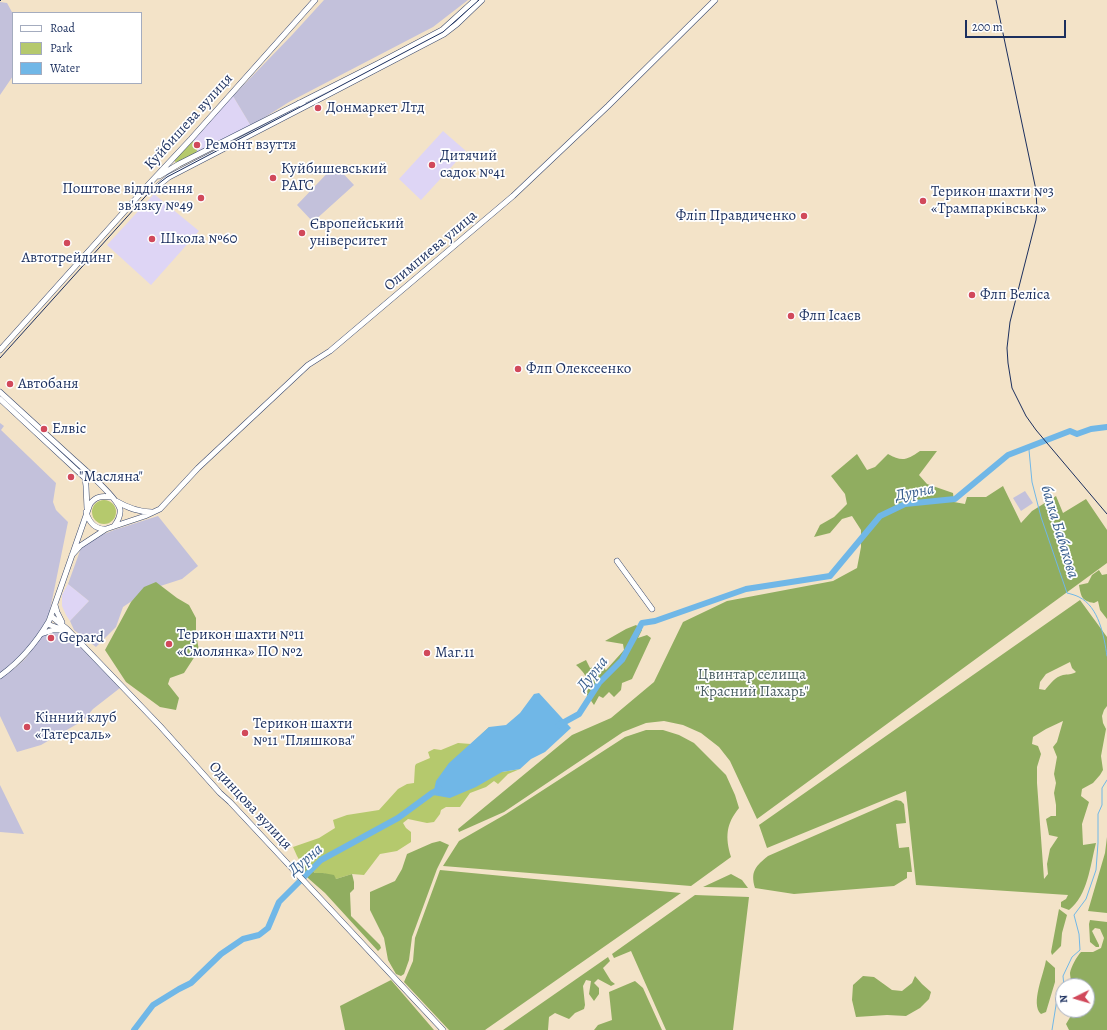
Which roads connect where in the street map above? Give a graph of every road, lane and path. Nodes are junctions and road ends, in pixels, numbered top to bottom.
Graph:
1 (315, 0) edge
2 (475, 0) edge
3 (482, 0) edge
4 (715, 0) edge
5 (299, 103) junction
6 (306, 106) junction
7 (155, 178) junction
8 (154, 189) dead end
9 (0, 350) edge
10 (0, 392) edge
11 (0, 399) edge
12 (111, 497) junction
13 (116, 501) junction
14 (87, 511) junction
15 (155, 512) junction
16 (113, 527) junction
17 (106, 529) junction
18 (72, 555) junction
19 (617, 561) dead end
20 (55, 604) junction
21 (652, 609) dead end
22 (51, 616) junction
23 (47, 624) junction
24 (68, 631) junction
25 (41, 634) junction
26 (0, 676) edge
27 (443, 1030) edge

1 - 7 main road, Куйбишева вулиця
2 - 5 main road
3 - 6 main road
4 - 15 main road, Олимпиева улица
5 - 6 main road
5 - 7 main road
6 - 8 main road
7 - 9 main road, Куйбишева вулиця
10 - 12 main road
11 - 14 main road
12 - 13 main road
12 - 14 main road
13 - 15 main road
13 - 16 main road
14 - 17 main road
14 - 18 main road
15 - 16 main road
16 - 17 main road
17 - 18 main road
18 - 20 main road
19 - 21 main road
20 - 22 main road
20 - 24 main road
22 - 23 main road
22 - 24 main road, Одинцова вулиця
23 - 24 main road, Одинцова вулиця
23 - 25 main road
24 - 25 main road
24 - 27 main road, Одинцова вулиця
25 - 26 main road

